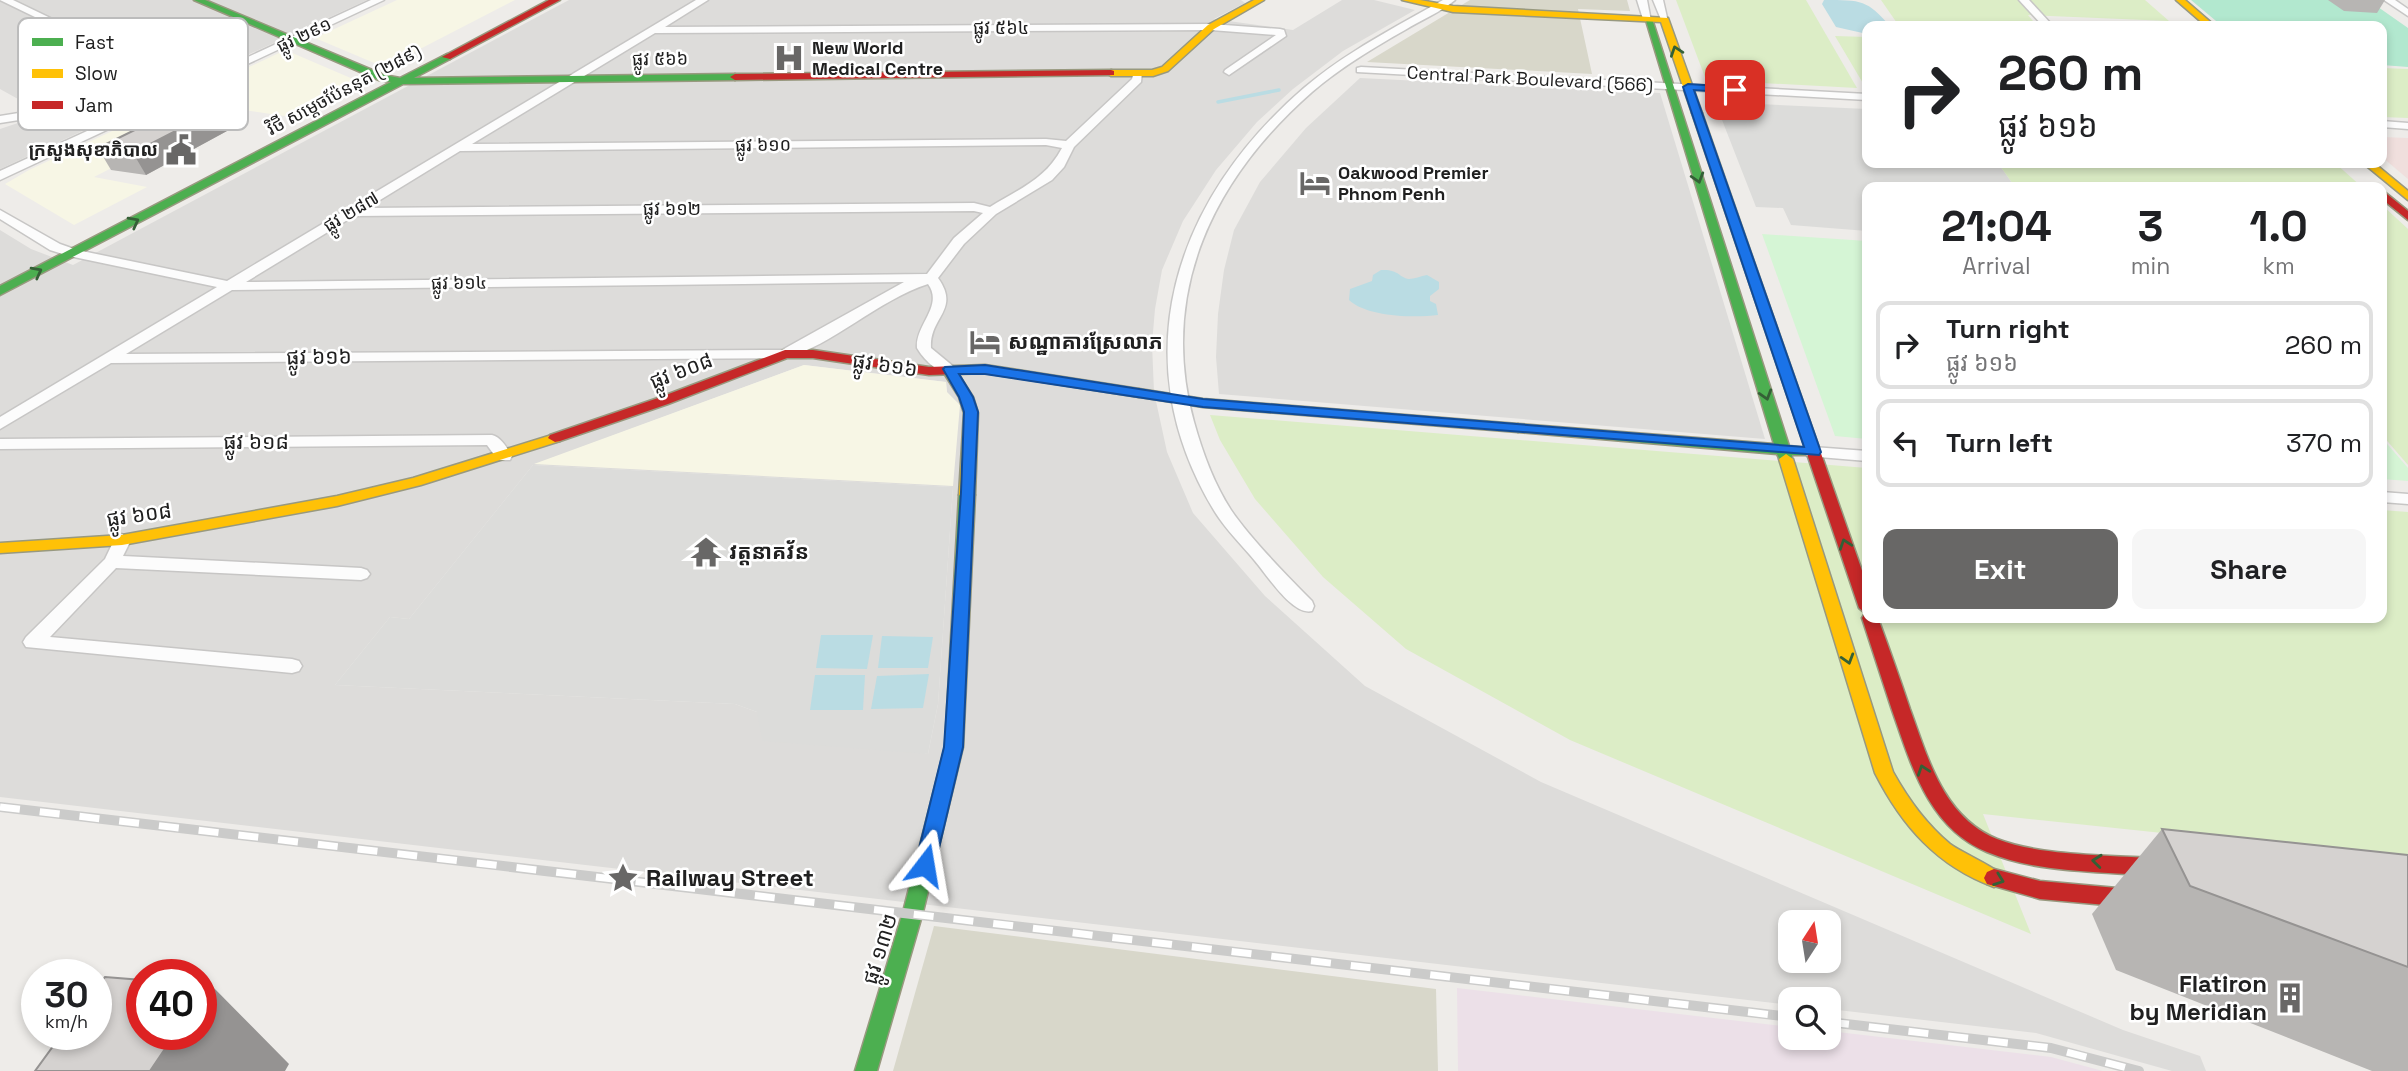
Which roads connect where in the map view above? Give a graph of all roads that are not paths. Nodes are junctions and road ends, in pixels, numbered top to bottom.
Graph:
1 (5, 0) edge
2 (198, 0) edge
3 (379, 0) edge
4 (533, 0) edge
5 (556, 0) edge
6 (703, 0) edge
7 (1260, 0) edge
8 (1406, 0) edge
9 (1642, 0) edge
10 (1658, 0) edge
11 (2024, 0) edge
12 (2164, 0) edge
13 (2180, 0) edge
14 (2389, 0) edge
15 (1444, 3) edge
16 (2408, 13) edge
17 (42, 18) edge
18 (241, 18) edge
19 (1648, 19) junction
20 (494, 20) junction
21 (1665, 20) junction
22 (248, 21) edge
23 (2044, 21) edge
24 (2187, 21) edge
25 (2205, 21) edge
26 (513, 23) junction
27 (1211, 27) junction
28 (653, 30) junction
29 (293, 40) junction
30 (248, 61) edge
31 (1361, 70) dead end
32 (1229, 72) dead end
33 (1138, 74) junction
34 (383, 78) junction
35 (571, 79) junction
36 (402, 81) junction
37 (1669, 86) junction
38 (1688, 87) junction
39 (1862, 97) edge
40 (2387, 124) edge
41 (2408, 126) edge
42 (98, 130) edge
43 (1685, 138) junction
44 (1706, 139) junction
45 (1069, 145) junction
46 (457, 148) junction
47 (220, 162) junction
48 (240, 166) junction
49 (2364, 168) edge
50 (0, 176) edge
51 (2385, 182) edge
52 (2387, 183) edge
53 (2408, 197) edge
54 (2387, 198) edge
55 (992, 211) junction
56 (352, 212) junction
57 (0, 214) edge
58 (2408, 217) edge
59 (55, 247) junction
60 (74, 253) junction
61 (0, 275) edge
62 (931, 278) junction
63 (1731, 285) junction
64 (229, 286) junction
65 (1757, 287) junction
66 (0, 292) edge
67 (785, 354) junction
68 (108, 359) junction
69 (949, 369) junction
70 (1177, 400) junction
71 (0, 424) edge
72 (0, 444) edge
73 (1783, 449) junction
74 (1813, 452) junction
75 (504, 456) junction
76 (1862, 456) edge
77 (2387, 497) edge
78 (2408, 499) edge
79 (122, 540) junction
80 (0, 548) edge
81 (112, 562) junction
82 (361, 574) dead end
83 (1862, 594) edge
84 (1306, 607) dead end
85 (1834, 613) junction
86 (1862, 616) edge
87 (1871, 623) edge
88 (292, 666) dead end
89 (2185, 870) edge
90 (2156, 901) dead end
91 (866, 1071) edge

1 - 17 street
2 - 18 street, ផ្លូវ ៥៦៦
3 - 29 street, ផ្លូវ ២៩១
4 - 20 street, វិថី សម្តេចប៉ែននុត (២៨៩)
5 - 26 street, វិថី សម្តេចប៉ែននុត (២៨៩)
6 - 28 street, ផ្លូវ ២៨៧
7 - 27 street
8 - 15 street
9 - 19 street
10 - 21 street
11 - 23 street
12 - 24 street
13 - 25 street
14 - 16 street
15 - 19 street
15 - 70 street
19 - 21 street
19 - 37 street
20 - 26 street
20 - 34 street, វិថី សម្តេចប៉ែននុត (២៨៩)
38 -> 21 street
22 - 29 street, ផ្លូវ ៥៦៦
26 - 36 street, វិថី សម្តេចប៉ែននុត (២៨៩)
27 - 28 street, ផ្លូវ ៥៦៤
27 - 32 street, ផ្លូវ ៥៦៤
27 - 33 street
28 - 35 street, ផ្លូវ ២៨៧
29 - 30 street, ផ្លូវ ២៩១
29 - 34 street, ផ្លូវ ៥៦៦
31 - 37 street, Central Park Boulevard (566)
33 - 35 street, ផ្លូវ ៥៦៦
33 - 45 street
34 - 36 street, ផ្លូវ ៥៦៦
34 - 47 street, វិថី សម្តេចប៉ែននុត (២៨៩)
35 - 36 street, ផ្លូវ ៥៦៦
35 - 46 street, ផ្លូវ ២៨៧
36 - 48 street, វិថី សម្តេចប៉ែននុត (២៨៩)
37 - 38 street, Central Park Boulevard (566)
37 - 43 street
38 - 39 street, Central Park Boulevard (566)
38 - 44 street
40 - 41 street
42 - 50 street, ផ្លូវ ២៩១
43 - 44 street
43 -> 63 street
44 - 65 street
45 - 46 street, ផ្លូវ ៦១០
45 - 55 street
46 - 56 street, ផ្លូវ ២៨៧
47 - 48 street
47 - 59 street, វិថី សម្តេចប៉ែននុត (២៨៩)
60 -> 48 street, វិថី សម្តេចប៉ែននុត (២៨៩)
49 - 51 street
52 - 53 street
54 - 58 street
55 - 56 street, ផ្លូវ ៦១២
55 - 62 street
56 - 64 street, ផ្លូវ ២៨៧
57 - 59 street, ផ្លូវ ៦១៤
59 - 60 street, ផ្លូវ ៦១៤
59 - 61 street, វិថី សម្តេចប៉ែននុត (២៨៩)
60 - 64 street, ផ្លូវ ៦១៤
66 -> 60 street, វិថី សម្តេចប៉ែននុត (២៨៩)
62 - 64 street, ផ្លូវ ៦១៤
62 - 67 street, ផ្លូវ ៦០៨
62 - 69 street, ផ្លូវ ១៣២
63 - 65 street
63 -> 73 street
64 - 68 street, ផ្លូវ ២៨៧
65 - 74 street
67 - 68 street, ផ្លូវ ៦១៦
67 - 69 street, ផ្លូវ ៦១៦
67 - 75 street, ផ្លូវ ៦០៨
68 - 71 street, ផ្លូវ ២៨៧
69 - 70 street, ផ្លូវ ៦១៦
69 - 91 street, ផ្លូវ ១៣២
70 - 73 street, ផ្លូវ ៦១៦
70 - 84 street
72 - 75 street, ផ្លូវ ៦១៨
73 - 74 street, ផ្លូវ ៦១៦
73 - 85 street
74 - 76 street, ផ្លូវ ៦១៦
83 -> 74 street
75 - 79 street, ផ្លូវ ៦០៨
77 - 78 street
79 - 80 street, ផ្លូវ ៦០៨
79 - 81 street
81 - 82 street
81 - 88 street
85 - 86 street
85 -> 90 street
89 -> 87 street

